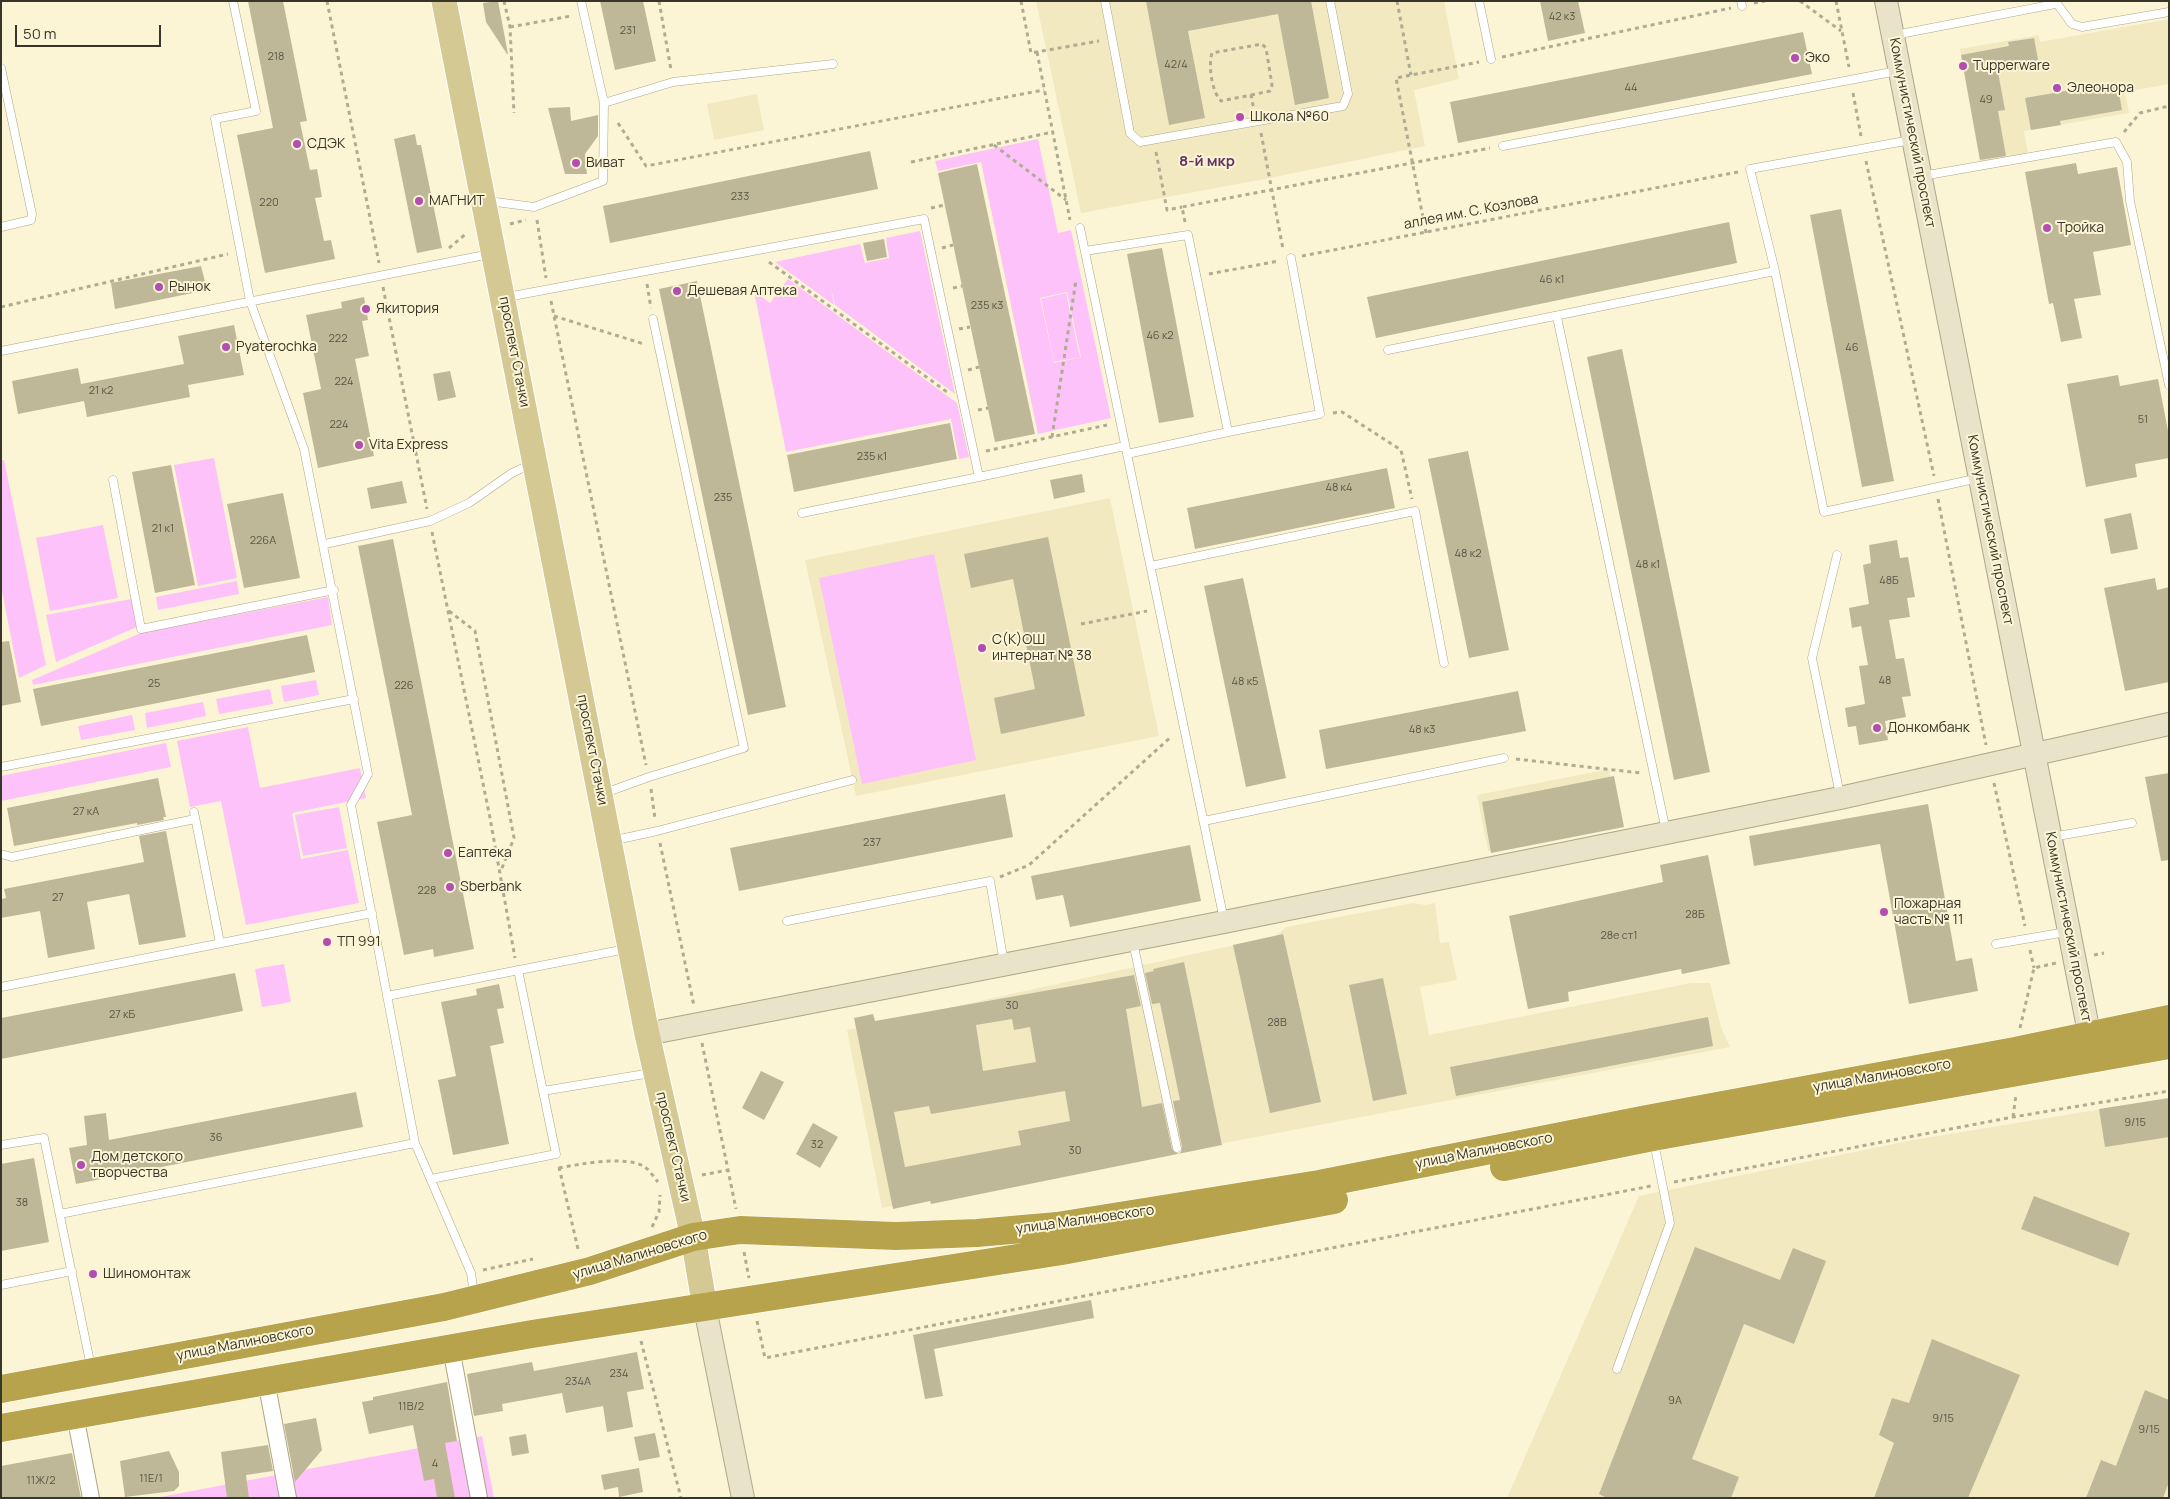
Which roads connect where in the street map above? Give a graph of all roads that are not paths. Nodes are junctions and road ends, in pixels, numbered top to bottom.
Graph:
1 (233, 1) edge
2 (444, 1) edge
3 (582, 1) edge
4 (1105, 1) edge
5 (1330, 1) edge
6 (1479, 1) edge
7 (1886, 1) edge
8 (2055, 3) edge
9 (2169, 12) edge
10 (1893, 36) junction
11 (1491, 59) road end
12 (833, 64) dead end
13 (1, 68) edge
14 (1900, 70) junction
15 (604, 103) junction
16 (11, 116) junction
17 (1, 118) edge
18 (1913, 140) junction
19 (1503, 146) road end
20 (1920, 176) junction
21 (484, 201) junction
22 (1, 227) edge
23 (1080, 228) road end
24 (1084, 251) junction
25 (494, 253) junction
26 (1291, 258) road end
27 (1775, 271) junction
28 (503, 298) junction
29 (250, 301) junction
30 (1557, 317) junction
31 (653, 319) road end
32 (1388, 350) dead end
33 (1, 352) edge
34 (2169, 385) edge
35 (1228, 432) junction
36 (1126, 450) junction
37 (535, 462) junction
38 (979, 477) junction
39 (1980, 478) junction
40 (113, 480) dead end
41 (802, 512) dead end
42 (325, 544) junction
43 (1837, 555) dead end
44 (1151, 566) junction
45 (334, 590) junction
46 (1444, 662) dead end
47 (354, 699) junction
48 (2169, 724) edge
49 (2034, 753) junction
50 (1504, 758) road end
51 (1, 767) edge
52 (852, 780) dead end
53 (601, 794) junction
54 (1840, 798) junction
55 (1204, 821) junction
56 (2132, 823) dead end
57 (1667, 833) junction
58 (2050, 837) junction
59 (610, 841) junction
60 (1, 854) edge
61 (372, 913) junction
62 (787, 921) dead end
63 (1224, 922) junction
64 (2068, 932) junction
65 (1133, 940) junction
66 (220, 943) junction
67 (1996, 944) dead end
68 (630, 948) junction
69 (1004, 965) junction
70 (518, 970) junction
71 (1, 987) edge
72 (387, 996) junction
73 (2169, 1019) edge
74 (647, 1034) junction
75 (2169, 1046) edge
76 (2092, 1048) junction
77 (656, 1072) junction
78 (542, 1091) junction
79 (1653, 1137) junction
80 (415, 1143) junction
81 (1, 1145) edge
82 (1177, 1148) dead end
83 (432, 1179) junction
84 (60, 1214) junction
85 (693, 1237) junction
86 (72, 1271) junction
87 (1, 1284) edge
88 (473, 1286) junction
89 (704, 1308) junction
90 (451, 1348) junction
91 (1616, 1369) dead end
92 (92, 1372) junction
93 (266, 1380) junction
94 (1, 1389) edge
95 (75, 1415) junction
96 (1, 1428) edge
97 (91, 1498) edge
98 (288, 1498) edge
99 (479, 1498) edge
100 (743, 1498) edge

1 - 29 lane
2 - 21 main road, проспект Стачки
3 - 15 lane
4 - 5 lane
6 - 11 lane
7 - 10 street, Коммунистический проспект
8 - 9 lane
8 - 10 lane
10 - 14 street, Коммунистический проспект
12 - 15 lane
13 - 16 lane
14 - 18 street, Коммунистический проспект
14 - 19 lane
15 - 21 lane
16 - 17 lane
16 - 22 lane
18 - 20 street, Коммунистический проспект
18 - 27 lane
20 - 34 lane
20 - 39 street, Коммунистический проспект
21 - 25 main road, проспект Стачки
23 - 24 lane
24 - 35 lane
24 - 36 lane
25 - 28 main road, проспект Стачки
25 - 29 lane
26 - 35 lane
27 - 30 lane
27 - 39 lane
28 - 37 main road, проспект Стачки
28 - 38 lane
29 - 33 lane
29 - 42 lane
30 - 32 lane
30 - 57 lane
31 - 53 lane
35 - 36 lane
36 - 38 lane
36 - 44 lane
37 - 42 lane
37 - 53 main road, проспект Стачки
38 - 41 lane
39 - 49 street, Коммунистический проспект
40 - 45 lane
42 - 45 lane
43 - 54 lane
44 - 46 lane
44 - 55 lane
45 - 47 lane
47 - 51 lane
47 - 61 lane
48 - 49 street
49 - 54 street
49 - 58 street, Коммунистический проспект
50 - 55 lane
52 - 59 lane
53 - 59 main road, проспект Стачки
54 - 57 street
55 - 63 lane
56 - 58 lane
57 - 63 street
58 - 64 street, Коммунистический проспект
59 - 68 main road, проспект Стачки
60 - 66 lane
61 - 66 lane
61 - 72 lane
62 - 69 lane
63 - 65 street
64 - 67 lane
64 - 76 street, Коммунистический проспект
65 - 69 street
65 - 82 lane
66 - 71 lane
68 - 70 lane
68 - 74 main road, проспект Стачки
69 - 74 street
70 - 72 lane
70 - 78 lane
72 - 80 lane
73 - 76 highway, улица Малиновского
74 - 77 main road, проспект Стачки
75 - 76 highway, улица Малиновского
76 - 79 highway, улица Малиновского
76 - 85 highway, улица Малиновского
77 - 78 lane
77 - 85 main road, проспект Стачки
78 - 83 lane
79 - 89 highway, улица Малиновского
79 - 91 lane
80 - 83 lane
80 - 84 lane
81 - 84 lane
83 - 88 lane
84 - 86 lane
85 - 88 highway, улица Малиновского
85 - 89 main road, проспект Стачки
86 - 87 lane
86 - 92 lane
88 - 92 highway, улица Малиновского
89 - 90 highway, улица Малиновского
89 - 100 street, проспект Стачки
90 - 93 highway, улица Малиновского
90 - 99 street
92 - 94 highway, улица Малиновского
93 - 95 highway, улица Малиновского
93 - 98 street
95 - 96 highway, улица Малиновского
95 - 97 street

